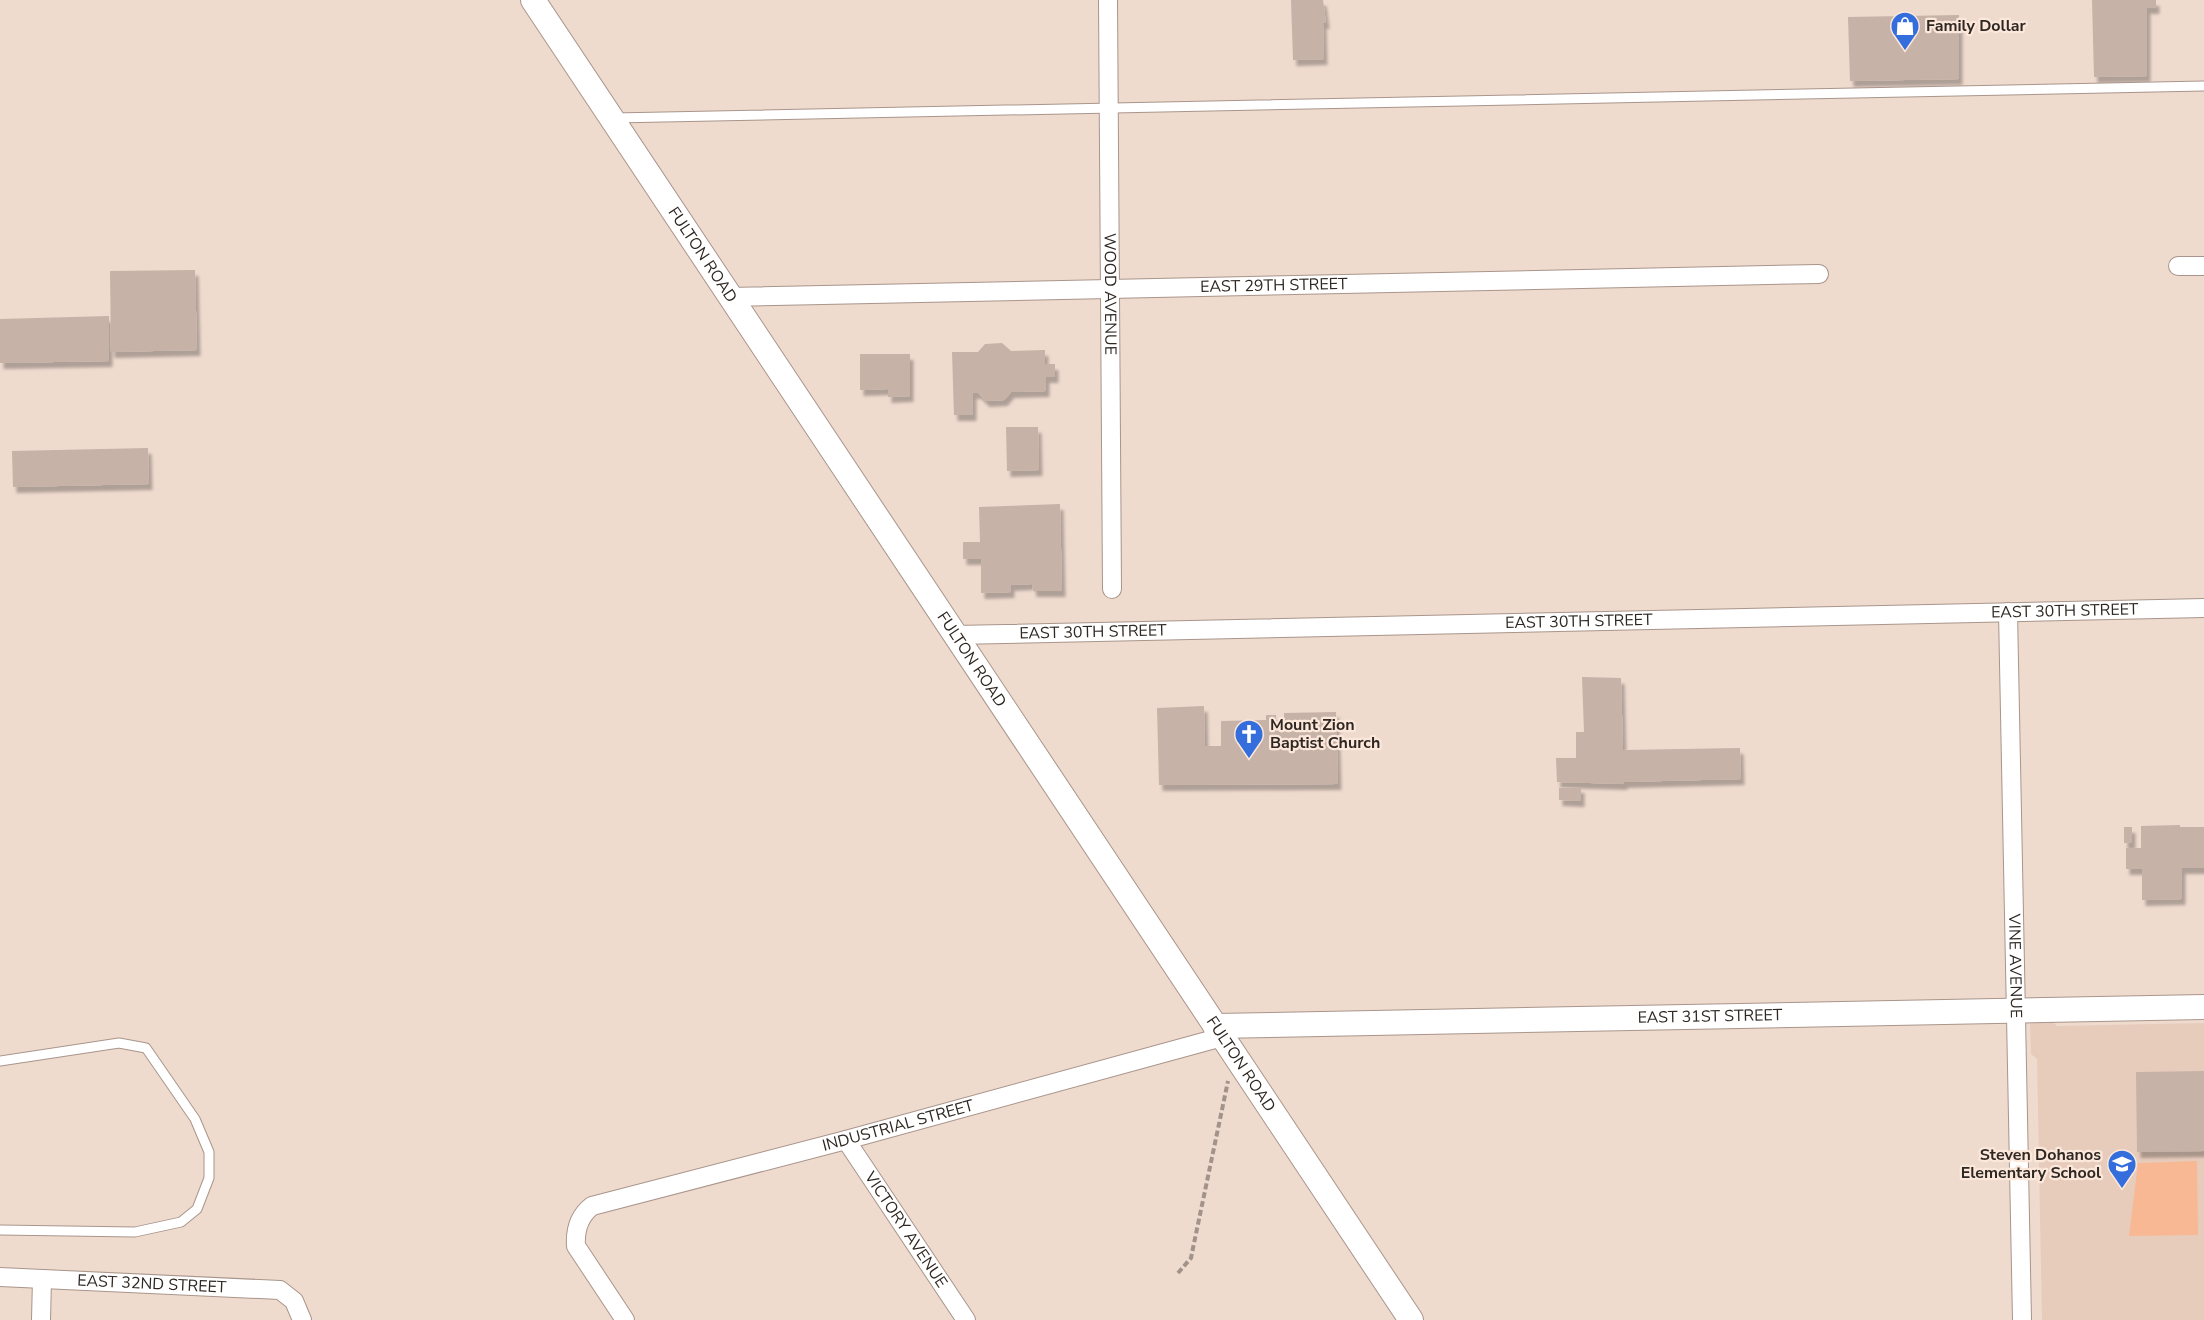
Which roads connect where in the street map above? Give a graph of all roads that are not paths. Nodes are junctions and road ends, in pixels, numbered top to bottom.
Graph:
1 (533, 0) edge
2 (1108, 0) edge
3 (2204, 86) edge
4 (1108, 109) junction
5 (610, 118) junction
6 (2178, 266) dead end
7 (2204, 266) edge
8 (1819, 274) dead end
9 (1110, 288) junction
10 (730, 297) junction
11 (1112, 589) dead end
12 (2204, 608) edge
13 (2008, 612) junction
14 (955, 635) junction
15 (2204, 1007) edge
16 (2016, 1010) junction
17 (1219, 1031) junction
18 (0, 1061) edge
19 (846, 1140) junction
20 (0, 1230) edge
21 (0, 1277) edge
22 (42, 1279) junction
23 (300, 1313) edge
24 (41, 1320) edge
25 (625, 1320) edge
26 (966, 1320) edge
27 (1411, 1320) edge
28 (2022, 1320) edge

1 - 5 street, FULTON ROAD
2 - 4 street, WOOD AVENUE
3 - 4 lane
4 - 5 lane
4 - 9 street, WOOD AVENUE
5 - 10 street, FULTON ROAD
6 - 7 street
8 - 9 street, EAST 29TH STREET
9 - 10 street, EAST 29TH STREET
9 - 11 street, WOOD AVENUE
10 - 14 street, FULTON ROAD
12 - 13 street, EAST 30TH STREET
13 - 14 street, EAST 30TH STREET
13 - 16 street, VINE AVENUE
14 - 17 street, FULTON ROAD
15 - 16 street, EAST 31ST STREET
16 - 17 street, EAST 31ST STREET
16 - 28 street, VINE AVENUE
17 - 19 street, INDUSTRIAL STREET
17 - 27 street, FULTON ROAD
18 - 20 lane
19 - 25 street, INDUSTRIAL STREET
19 - 26 street, VICTORY AVENUE
21 - 22 street, EAST 32ND STREET
22 - 23 street, EAST 32ND STREET
22 - 24 street

